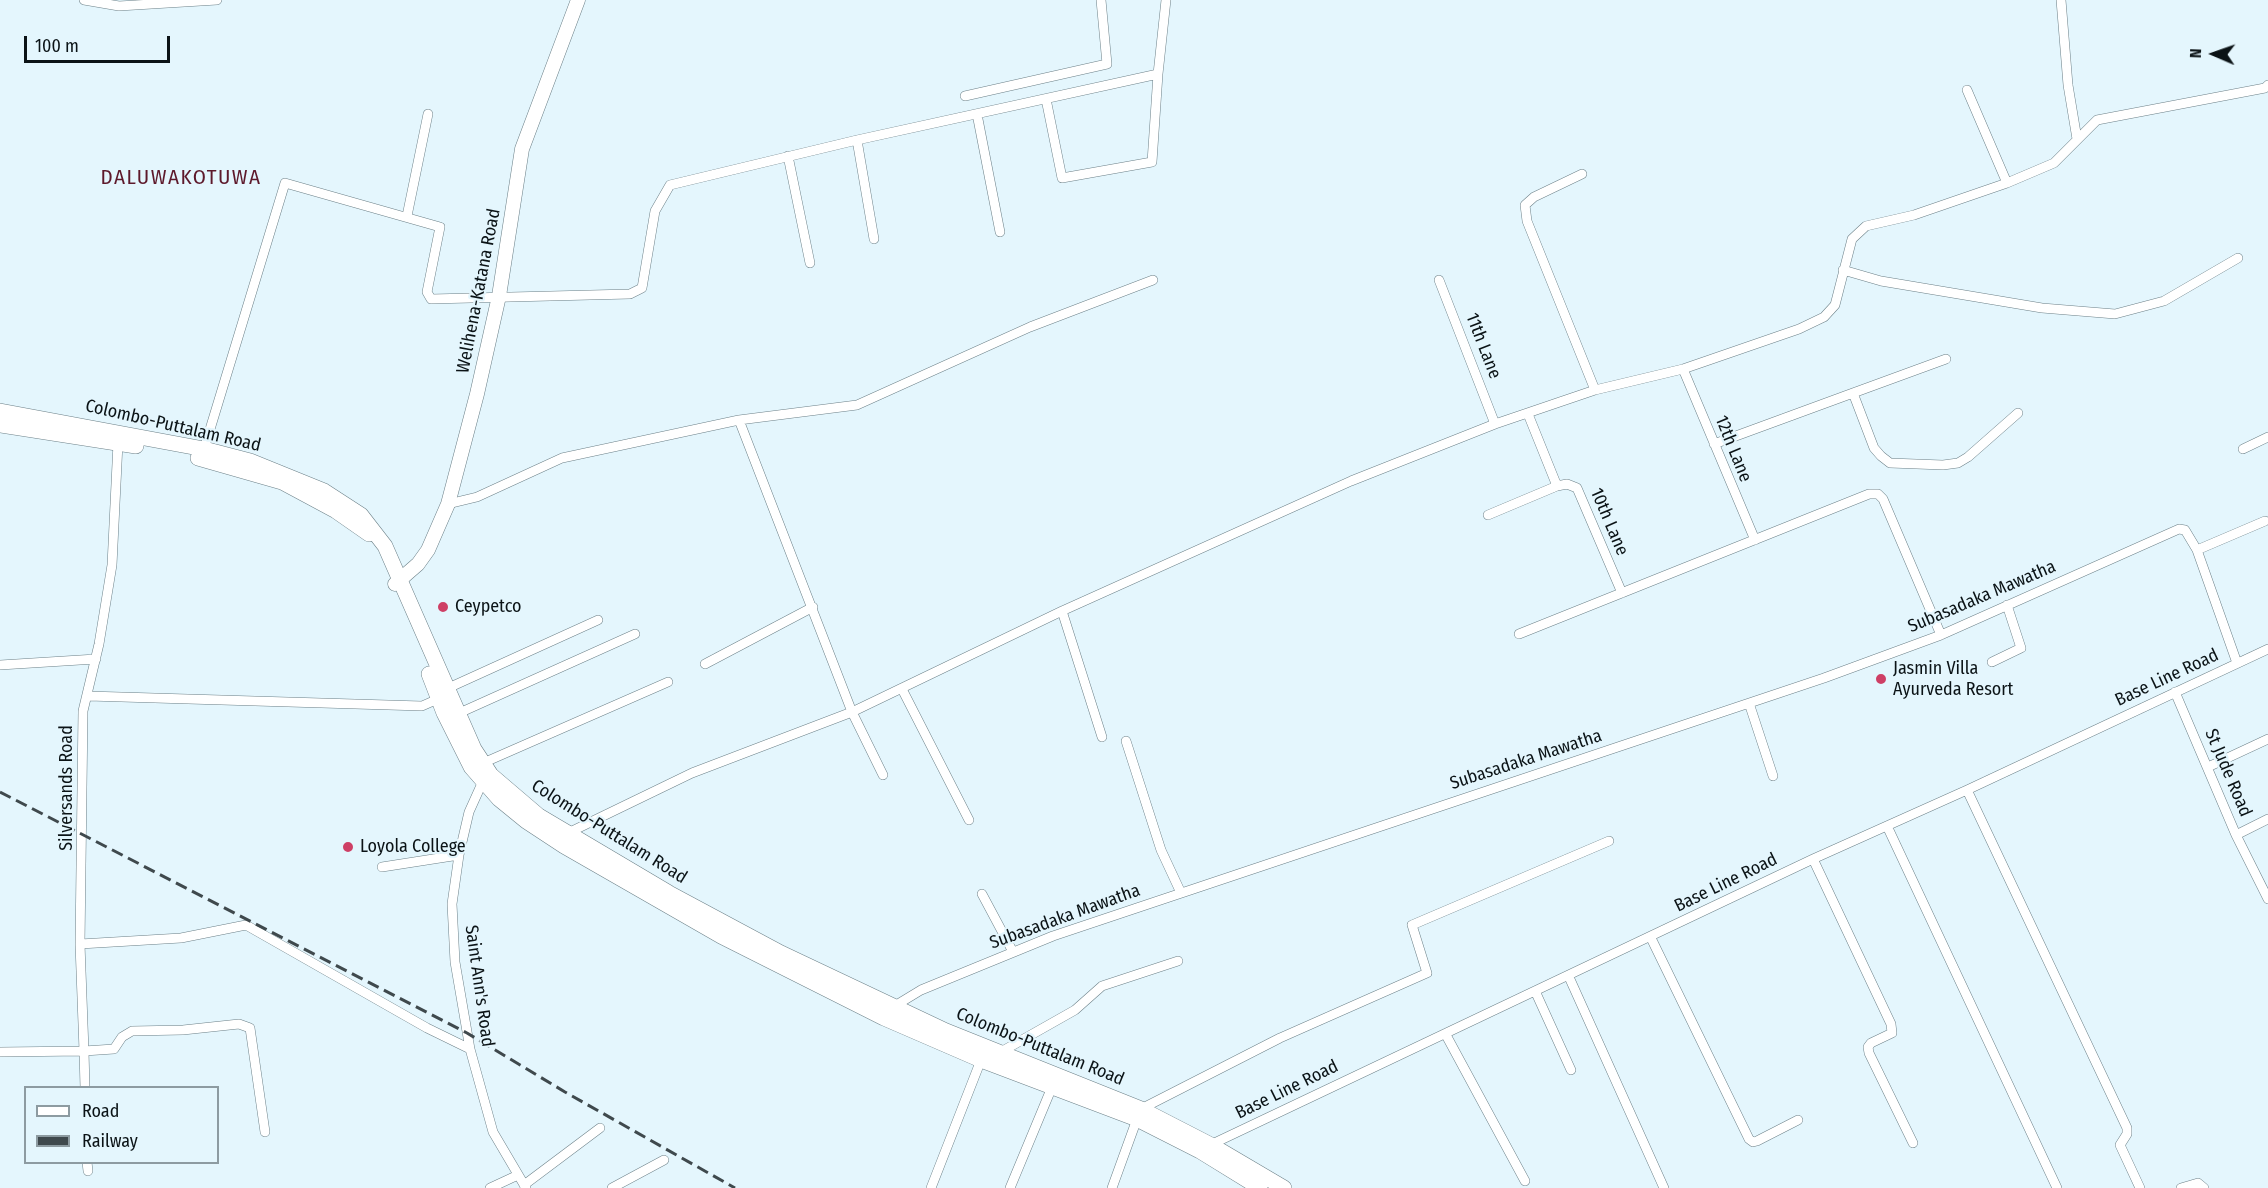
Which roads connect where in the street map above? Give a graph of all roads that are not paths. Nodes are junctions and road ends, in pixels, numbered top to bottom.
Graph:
1 (84, 0) edge
2 (217, 0) edge
3 (578, 0) edge
4 (1101, 0) edge
5 (1166, 0) edge
6 (2061, 0) edge
7 (146, 3) edge
8 (1158, 74) junction
9 (2268, 85) edge
10 (1967, 90) dead end
11 (965, 96) dead end
12 (1046, 99) junction
13 (428, 114) dead end
14 (977, 114) junction
15 (2077, 139) junction
16 (857, 140) junction
17 (788, 156) junction
18 (1582, 174) dead end
19 (2007, 183) junction
20 (407, 216) junction
21 (1000, 232) dead end
22 (874, 239) dead end
23 (2238, 258) dead end
24 (810, 263) dead end
25 (1843, 270) junction
26 (1153, 280) dead end
27 (1439, 280) dead end
28 (499, 296) junction
29 (1946, 359) dead end
30 (1683, 369) junction
31 (1595, 390) junction
32 (1853, 393) junction
33 (0, 411) edge
34 (2018, 413) dead end
35 (1528, 414) junction
36 (739, 420) junction
37 (1495, 424) junction
38 (0, 425) edge
39 (2268, 436) edge
40 (118, 443) junction
41 (1714, 444) junction
42 (204, 449) junction
43 (2243, 449) dead end
44 (1557, 486) junction
45 (448, 504) junction
46 (1488, 515) dead end
47 (2265, 521) dead end
48 (1755, 540) junction
49 (2197, 550) junction
50 (398, 583) junction
51 (1622, 592) junction
52 (2007, 605) junction
53 (813, 607) junction
54 (1062, 611) junction
55 (598, 620) dead end
56 (635, 634) dead end
57 (1519, 634) dead end
58 (1941, 635) junction
59 (2268, 649) edge
60 (96, 659) junction
61 (1992, 662) dead end
62 (2237, 663) junction
63 (705, 664) dead end
64 (0, 665) edge
65 (669, 682) dead end
66 (902, 688) junction
67 (2175, 692) junction
68 (442, 694) junction
69 (88, 696) junction
70 (1749, 704) junction
71 (852, 712) junction
72 (457, 714) junction
73 (1102, 737) dead end
74 (2268, 739) edge
75 (1126, 741) dead end
76 (2208, 767) junction
77 (485, 772) junction
78 (883, 775) dead end
79 (1773, 776) dead end
80 (1967, 790) junction
81 (2268, 819) edge
82 (969, 820) dead end
83 (1887, 826) junction
84 (568, 833) junction
85 (2236, 835) junction
86 (1608, 841) dead end
87 (459, 855) junction
88 (1813, 860) junction
89 (382, 867) dead end
90 (1181, 893) junction
91 (982, 894) dead end
92 (2268, 899) edge
93 (1651, 938) junction
94 (80, 944) junction
95 (1013, 952) junction
96 (1178, 961) dead end
97 (1569, 977) junction
98 (1536, 993) junction
99 (889, 1012) junction
100 (1446, 1035) junction
101 (470, 1049) junction
102 (84, 1051) junction
103 (1000, 1052) junction
104 (0, 1053) edge
105 (984, 1061) junction
106 (1571, 1070) dead end
107 (85, 1086) edge
108 (1052, 1087) junction
109 (1139, 1114) junction
110 (1798, 1120) dead end
111 (600, 1128) dead end
112 (265, 1132) dead end
113 (1913, 1143) dead end
114 (1206, 1148) junction
115 (664, 1160) dead end
116 (518, 1175) junction
117 (1525, 1181) dead end
118 (525, 1187) edge
119 (490, 1188) edge
120 (612, 1188) edge
121 (931, 1188) edge
122 (1010, 1188) edge
123 (1112, 1188) edge
124 (1260, 1188) edge
125 (1284, 1188) edge
126 (1664, 1188) edge
127 (2056, 1188) edge
128 (2140, 1188) edge
129 (2181, 1188) edge
130 (2204, 1188) edge

1 - 7 street
2 - 7 street
3 - 28 main road, Welihena-Katana Road
4 - 11 street
5 - 8 street
6 - 15 street
8 - 12 street
8 - 12 street
9 - 15 street
10 - 19 street
12 - 14 street
13 - 20 street
14 - 16 street
14 - 21 street
15 - 19 street
16 - 17 street
16 - 22 street
17 - 24 street
17 - 28 street
18 - 31 street
19 - 25 street
20 - 28 street
20 - 42 street
23 - 25 street
25 - 30 street
26 - 36 street
27 - 37 street, 11th Lane
28 - 45 main road, Welihena-Katana Road
29 - 32 street
30 - 31 street
30 - 41 street, 12th Lane
31 - 35 street
32 - 34 street
32 - 41 street
33 - 42 highway, Colombo-Puttalam Road
35 - 37 street
35 - 44 street
36 - 45 street
36 - 53 street
37 - 54 street
38 - 40 highway, Colombo-Puttalam Road
39 - 43 street
40 - 50 highway, Colombo-Puttalam Road
40 - 60 street, Silversands Road
41 - 48 street, 12th Lane
42 - 50 highway, Colombo-Puttalam Road
44 - 46 street
44 - 51 street, 10th Lane
45 - 50 main road, Welihena-Katana Road
47 - 49 street
48 - 51 street
48 - 58 street
49 - 52 street, Subasadaka Mawatha
49 - 62 street
50 - 68 highway, Colombo-Puttalam Road
51 - 57 street
52 - 58 street, Subasadaka Mawatha
52 - 61 street
53 - 63 street
53 - 71 street
54 - 66 street
54 - 73 street
55 - 68 street
56 - 72 street
58 - 70 street, Subasadaka Mawatha
59 - 62 street, Base Line Road
60 - 64 street
60 - 69 street, Silversands Road
62 - 67 street, Base Line Road
65 - 77 street
66 - 71 street
66 - 82 street
67 - 76 street, St Jude Road
67 - 80 street, Base Line Road
68 - 69 street
68 - 72 highway, Colombo-Puttalam Road
68 - 77 highway, Colombo-Puttalam Road
69 - 94 street, Silversands Road
70 - 79 street
70 - 90 street, Subasadaka Mawatha
71 - 78 street
71 - 84 street
72 - 77 highway, Colombo-Puttalam Road
74 - 76 street
75 - 90 street
76 - 85 street, St Jude Road
77 - 84 highway, Colombo-Puttalam Road
77 - 87 street, Saint Ann's Road
77 - 99 highway, Colombo-Puttalam Road
80 - 83 street, Base Line Road
80 - 128 street
81 - 85 street
83 - 88 street, Base Line Road
83 - 127 street
84 - 99 highway, Colombo-Puttalam Road
85 - 92 street, St Jude Road
86 - 109 street
87 - 89 street
87 - 101 street, Saint Ann's Road
88 - 93 street, Base Line Road
88 - 113 street
90 - 95 street, Subasadaka Mawatha
91 - 95 street
93 - 97 street, Base Line Road
93 - 110 street
94 - 101 street
94 - 102 street, Silversands Road
95 - 99 street, Subasadaka Mawatha
96 - 103 street
97 - 98 street, Base Line Road
97 - 126 street
98 - 100 street, Base Line Road
98 - 106 street
99 - 103 highway, Colombo-Puttalam Road
99 - 105 highway, Colombo-Puttalam Road
100 - 114 street, Base Line Road
100 - 117 street
101 - 116 street, Saint Ann's Road
102 - 104 street
102 - 107 street, Silversands Road
102 - 112 street
103 - 105 street
103 - 109 highway, Colombo-Puttalam Road
105 - 108 highway, Colombo-Puttalam Road
105 - 121 street
108 - 109 highway, Colombo-Puttalam Road
108 - 122 street
109 - 114 highway, Colombo-Puttalam Road
109 - 123 street
111 - 118 street
114 - 124 highway, Colombo-Puttalam Road
114 - 125 highway, Colombo-Puttalam Road
115 - 120 street
116 - 118 street, Saint Ann's Road
116 - 119 street
129 - 130 street

